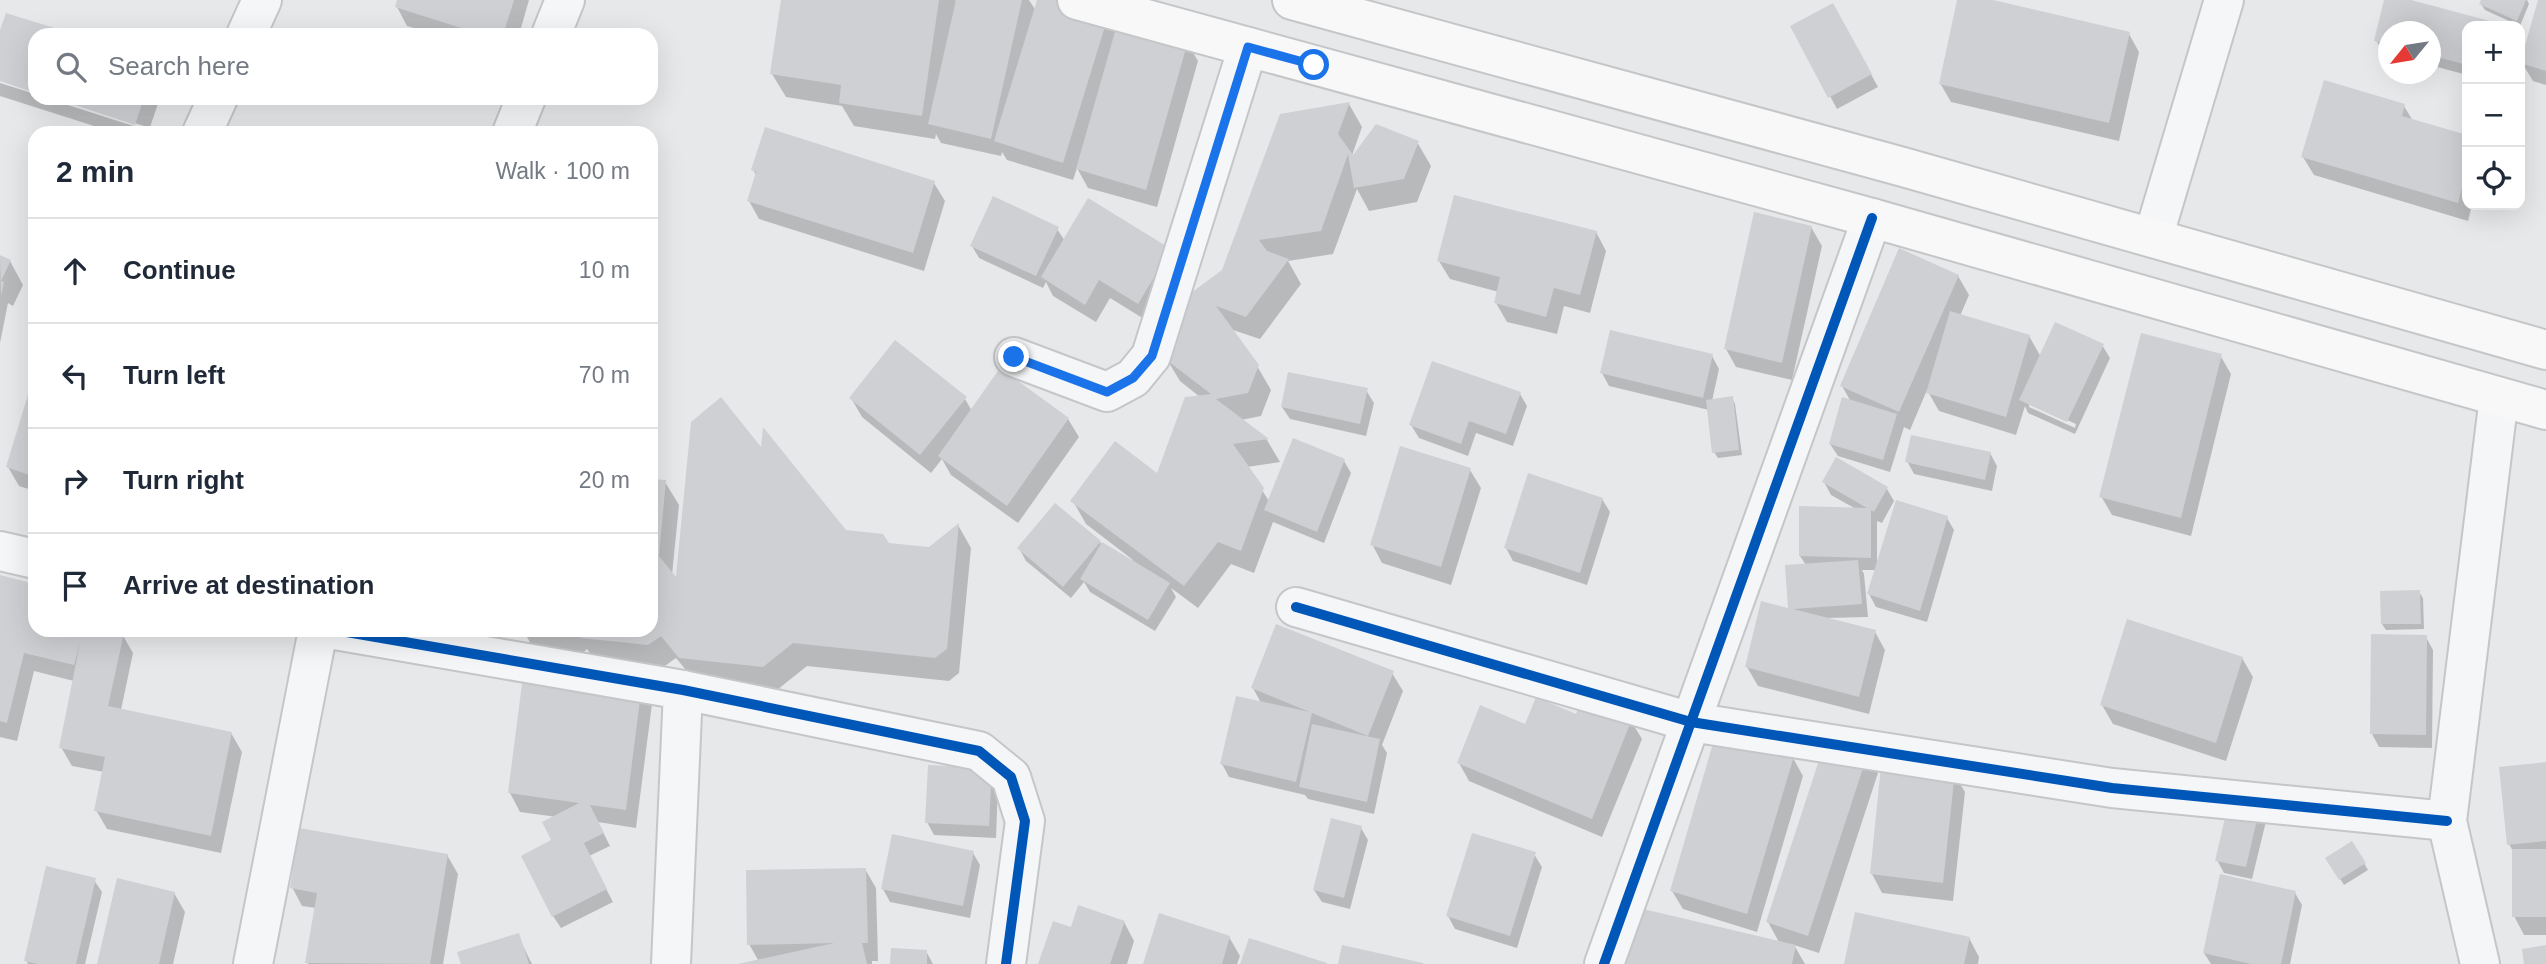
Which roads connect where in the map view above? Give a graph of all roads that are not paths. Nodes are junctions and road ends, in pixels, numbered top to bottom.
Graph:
1 (262, 0) edge
2 (565, 0) edge
3 (1077, 0) edge
4 (1292, 0) edge
5 (2224, 0) edge
6 (249, 28) edge
7 (554, 28) edge
8 (1248, 47) junction
9 (215, 105) edge
10 (523, 105) edge
11 (205, 126) edge
12 (515, 126) edge
13 (1872, 218) junction
14 (2153, 238) junction
15 (2546, 350) edge
16 (1014, 357) dead end
17 (2499, 397) junction
18 (2546, 410) edge
19 (0, 551) edge
20 (28, 557) edge
21 (1297, 607) dead end
22 (317, 637) edge
23 (376, 637) edge
24 (683, 690) junction
25 (1691, 722) junction
26 (2447, 821) junction
27 (253, 964) edge
28 (671, 964) edge
29 (1006, 964) edge
30 (1604, 964) edge
31 (2480, 964) edge

1 - 6 street
2 - 7 street
3 - 8 main road
4 - 14 main road
5 - 14 street
8 - 13 main road
8 - 16 street
9 - 11 street
10 - 12 street
13 - 17 main road
13 - 25 street
14 - 15 main road
17 - 18 main road
17 - 26 street
19 - 20 street
21 - 25 street
22 - 27 street
23 - 24 street
24 - 28 street
24 - 29 street
25 - 26 street
25 - 30 street
26 - 31 street

